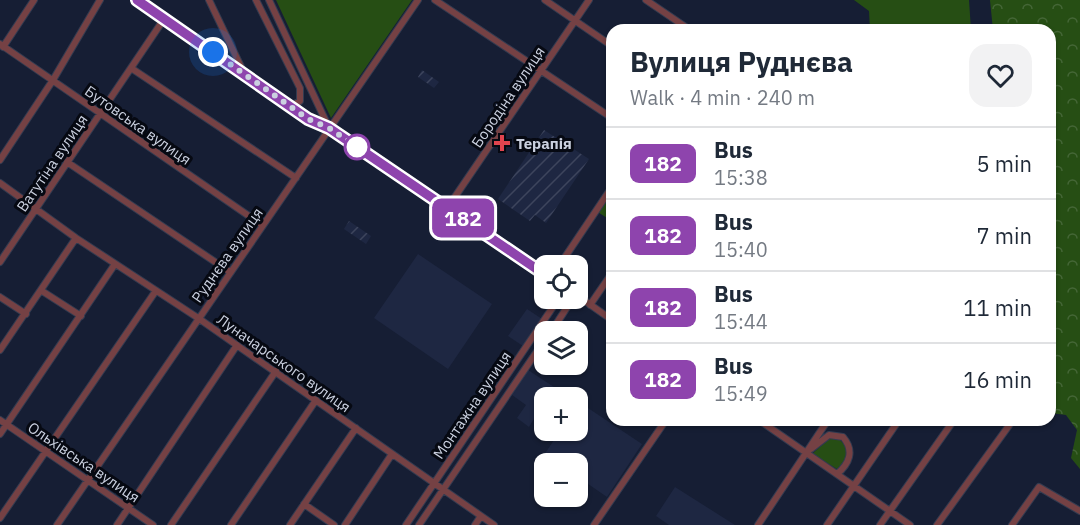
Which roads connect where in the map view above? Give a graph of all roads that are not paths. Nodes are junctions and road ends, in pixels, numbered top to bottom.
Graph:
1 (34, 0) edge
2 (100, 0) edge
3 (137, 0) edge
4 (209, 0) edge
5 (256, 0) edge
6 (269, 0) edge
7 (418, 0) edge
8 (435, 0) edge
9 (545, 0) edge
10 (589, 0) edge
11 (646, 0) edge
12 (164, 19) junction
13 (575, 20) junction
14 (681, 24) edge
15 (606, 42) edge
16 (2, 46) edge
17 (131, 68) junction
18 (540, 70) junction
19 (245, 74) junction
20 (53, 80) junction
21 (292, 106) junction
22 (100, 113) junction
23 (606, 114) edge
24 (329, 128) junction
25 (0, 160) edge
26 (67, 162) junction
27 (296, 178) junction
28 (0, 183) edge
29 (606, 196) edge
30 (448, 207) junction
31 (36, 208) junction
32 (262, 225) junction
33 (76, 238) junction
34 (566, 255) edge
35 (0, 262) edge
36 (115, 264) junction
37 (534, 267) edge
38 (230, 272) junction
39 (606, 282) edge
40 (42, 291) junction
41 (155, 292) junction
42 (0, 297) edge
43 (590, 305) joint
44 (552, 309) edge
45 (26, 314) junction
46 (81, 316) junction
47 (606, 316) edge
48 (198, 318) junction
49 (237, 345) junction
50 (0, 350) edge
51 (534, 356) edge
52 (276, 371) junction
53 (316, 400) junction
54 (0, 420) edge
55 (7, 424) junction
56 (662, 426) edge
57 (768, 426) edge
58 (824, 426) edge
59 (895, 426) edge
60 (950, 426) edge
61 (1009, 426) edge
62 (356, 428) junction
63 (0, 434) edge
64 (47, 452) junction
65 (806, 453) junction
66 (392, 454) junction
67 (837, 474) junction
68 (88, 480) junction
69 (434, 483) junction
70 (854, 487) junction
71 (443, 490) junction
72 (304, 504) junction
73 (128, 508) junction
74 (890, 511) junction
75 (1080, 512) edge
76 (481, 516) junction
77 (0, 518) edge
78 (57, 525) edge
79 (117, 525) edge
80 (153, 525) edge
81 (171, 525) edge
82 (231, 525) edge
83 (290, 525) edge
84 (334, 525) edge
85 (345, 525) edge
86 (406, 525) edge
87 (419, 525) edge
88 (475, 525) edge
89 (494, 525) edge
90 (594, 525) edge
91 (758, 525) edge
92 (827, 525) edge
93 (880, 525) edge
94 (910, 525) edge
95 (937, 525) edge
96 (1012, 525) edge

1 - 16 street
2 - 20 street
3 - 12 street
4 - 19 street
5 - 21 street
6 - 24 street
7 - 24 street, Руднєва вулиця
8 - 18 street
9 - 13 street
10 - 13 street, Бородіна вулиця
11 - 14 street
12 - 17 street, Ватутіна вулиця
12 - 19 street
13 - 15 street
13 - 18 street, Бородіна вулиця
16 - 20 street, Бутовська вулиця
17 - 22 street, Ватутіна вулиця
17 - 27 street
18 - 23 street
18 - 30 street, Бородіна вулиця
19 - 21 street
20 - 22 street, Бутовська вулиця
20 - 25 street
21 - 24 street
22 - 26 street, Ватутіна вулиця
22 - 32 street, Бутовська вулиця
24 - 27 street, Руднєва вулиця
24 - 30 street
26 - 31 street, Ватутіна вулиця
26 - 38 street
27 - 32 street, Руднєва вулиця
28 - 31 street, Луначарського вулиця
29 - 34 street
30 - 37 street
31 - 33 street, Луначарського вулиця
31 - 35 street, Ватутіна вулиця
32 - 38 street, Руднєва вулиця
33 - 36 street, Луначарського вулиця
33 - 40 street
36 - 41 street, Луначарського вулиця
36 - 46 street
38 - 48 street, Руднєва вулиця
39 - 43 street
40 - 45 street
40 - 46 street
41 - 48 street, Луначарського вулиця
41 - 64 street
42 - 45 street
43 - 47 street
44 - 69 street, Монтажна вулиця
45 - 50 street
46 - 55 street
48 - 49 street, Луначарського вулиця
48 - 68 street, Руднєва вулиця
49 - 52 street, Луначарського вулиця
49 - 73 street
51 - 71 street, Монтажна вулиця
52 - 53 street, Луначарського вулиця
52 - 81 street
53 - 62 street, Луначарського вулиця
53 - 82 street
54 - 55 street, Ольхівська вулиця
55 - 63 street
55 - 64 street, Ольхівська вулиця
56 - 90 street
57 - 65 street
58 - 65 street
59 - 70 street
60 - 74 street
61 - 95 street
62 - 66 street, Луначарського вулиця
62 - 72 street
64 - 68 street, Ольхівська вулиця
64 - 77 street
65 - 67 street
65 - 67 street
65 - 91 street
66 - 69 street, Луначарського вулиця
66 - 85 street
67 - 70 street
68 - 73 street, Ольхівська вулиця
68 - 78 street, Руднєва вулиця
69 - 71 street, Луначарського вулиця
69 - 86 street, Монтажна вулиця
70 - 74 street
70 - 92 street
71 - 76 street, Луначарського вулиця
71 - 87 street, Монтажна вулиця
72 - 83 street
72 - 84 street
73 - 79 street
73 - 80 street, Ольхівська вулиця
74 - 93 street
74 - 94 street
75 - 96 street
76 - 88 street
76 - 89 street, Луначарського вулиця

